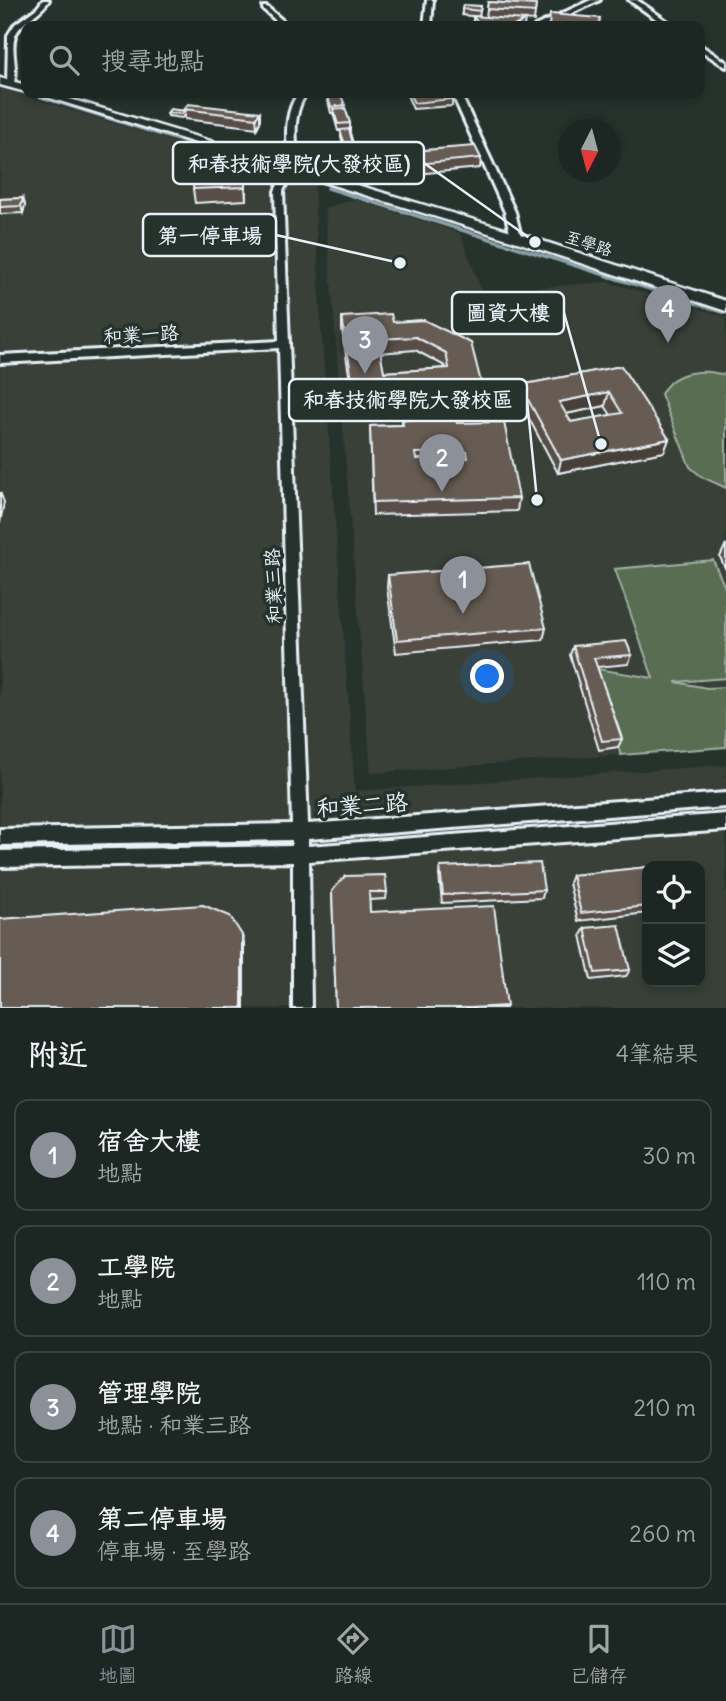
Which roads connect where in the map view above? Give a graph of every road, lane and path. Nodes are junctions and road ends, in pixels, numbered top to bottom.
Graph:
1 (46, 0) edge
2 (430, 0) edge
3 (597, 0) edge
4 (632, 0) edge
5 (265, 8) dead end
6 (26, 21) edge
7 (280, 21) edge
8 (428, 21) edge
9 (550, 21) edge
10 (663, 21) edge
11 (21, 25) edge
12 (705, 50) edge
13 (726, 65) edge
14 (5, 82) edge
15 (55, 98) edge
16 (298, 98) edge
17 (459, 98) edge
18 (296, 170) junction
19 (516, 237) junction
20 (726, 306) edge
21 (284, 344) junction
22 (0, 359) edge
23 (726, 800) edge
24 (726, 822) edge
25 (300, 832) junction
26 (0, 836) edge
27 (301, 854) junction
28 (0, 859) edge
29 (302, 1008) edge

1 - 6 street
2 - 8 street
3 - 9 street
4 - 10 street
5 - 7 street
11 - 14 street
12 - 13 street
15 - 18 street, 至學路
16 - 18 street
17 - 19 street
18 - 19 street, 至學路
18 - 21 street, 和業三路
19 - 20 street, 至學路
21 - 22 street, 和業一路
21 - 25 street, 和業三路
23 - 25 street, 和業二路
24 - 27 street
25 - 26 street, 和業二路
25 - 27 street, 和業三路
27 - 28 street
27 - 29 street, 和業三路

